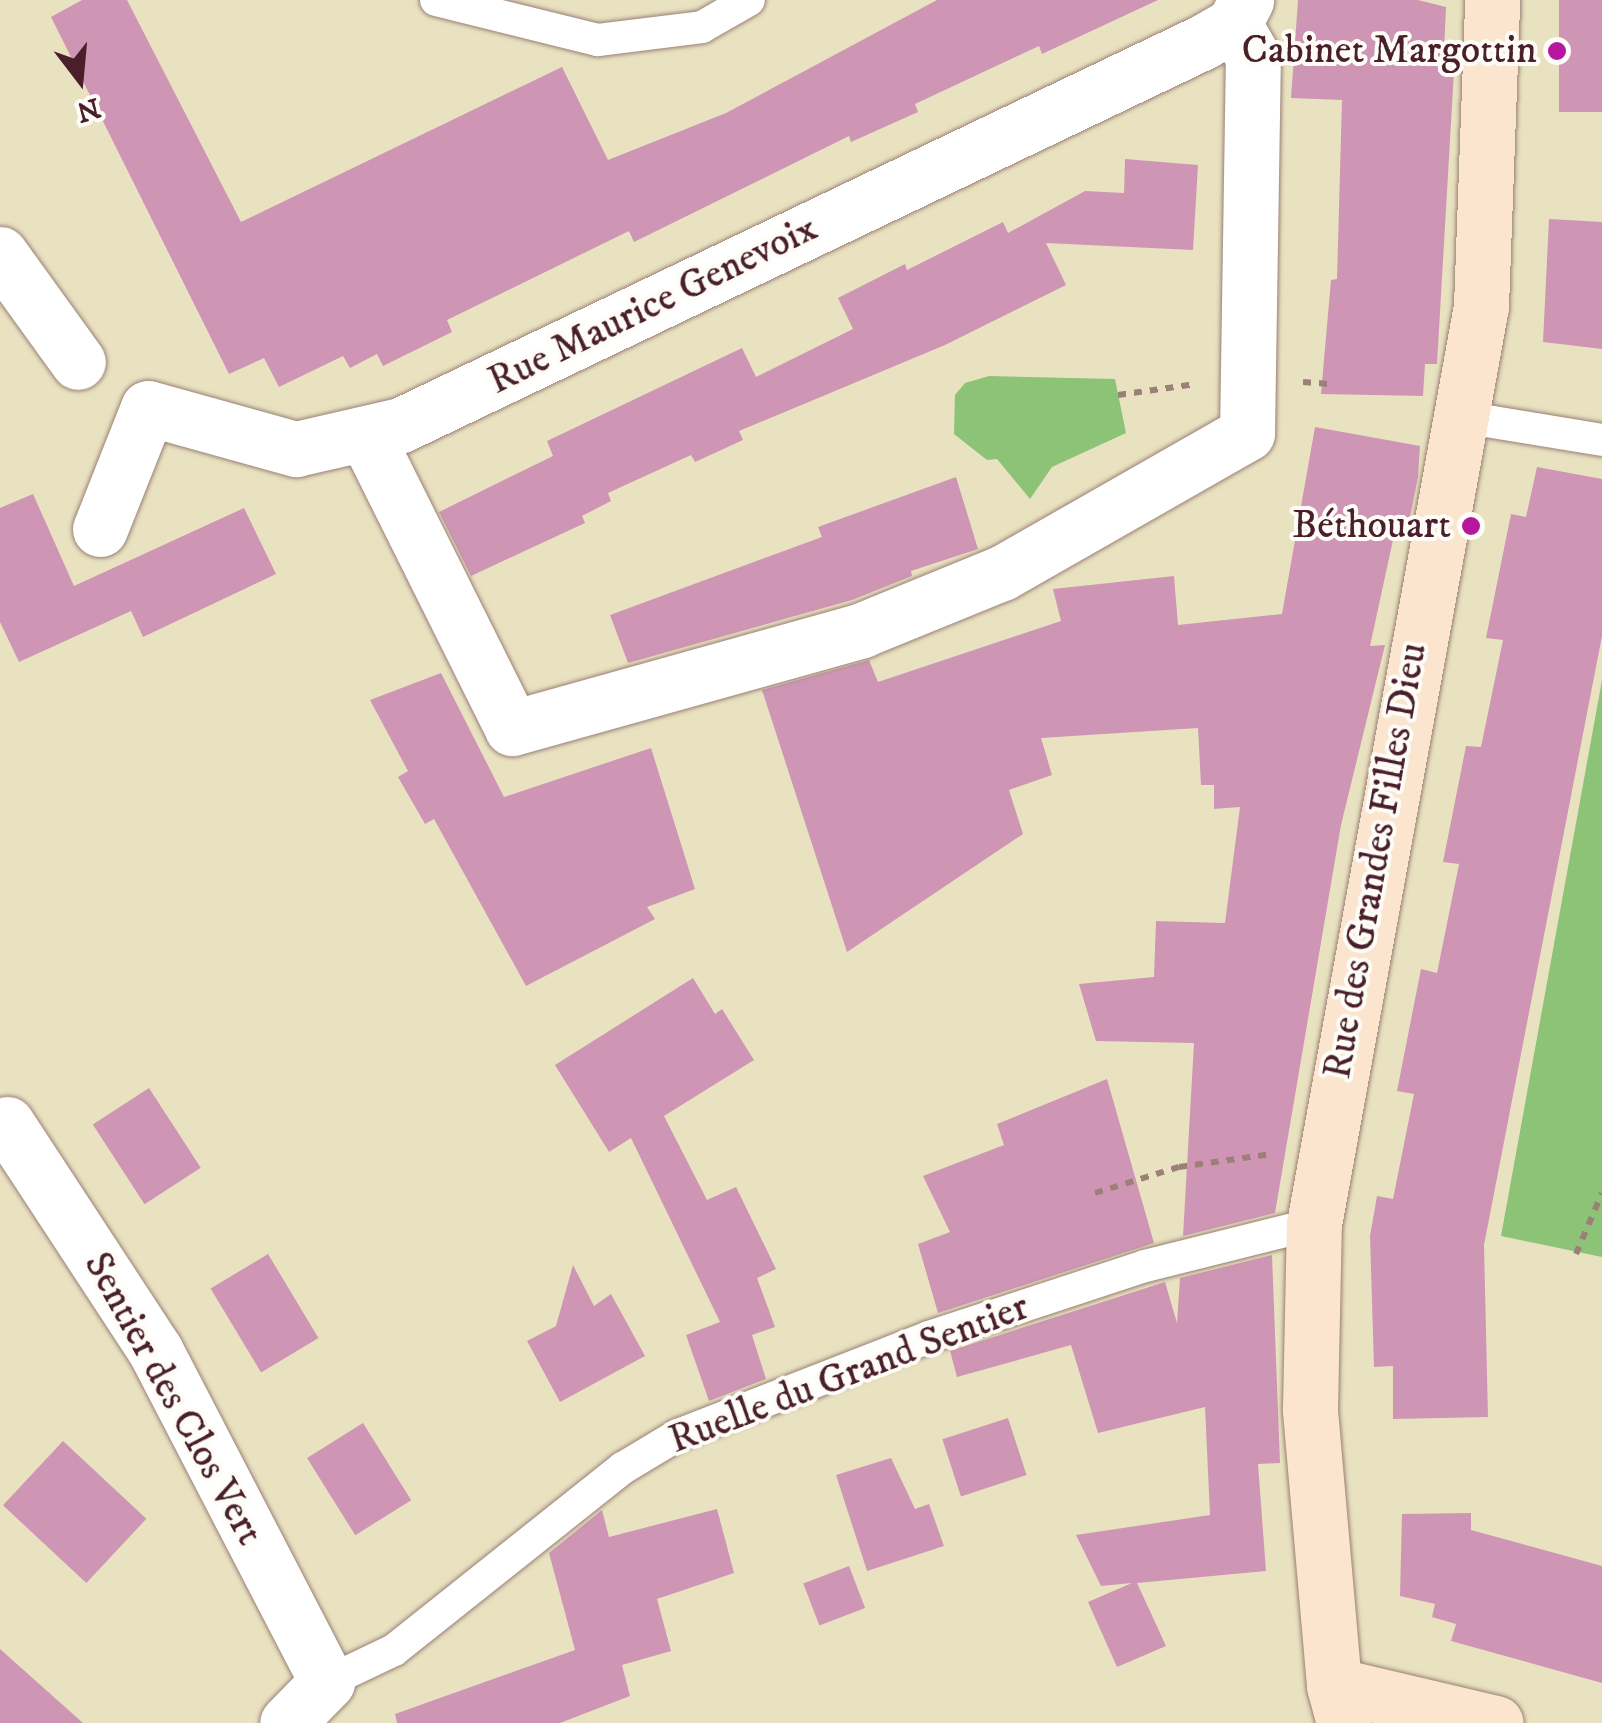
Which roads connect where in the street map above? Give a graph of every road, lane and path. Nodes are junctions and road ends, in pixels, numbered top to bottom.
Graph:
1 (436, 0) edge
2 (749, 0) edge
3 (1492, 0) edge
4 (1240, 12) edge
5 (0, 254) edge
6 (78, 362) dead end
7 (1248, 376) junction
8 (1118, 395) dead end
9 (1456, 416) junction
10 (366, 437) junction
11 (1602, 440) edge
12 (100, 530) dead end
13 (8, 1124) dead end
14 (1323, 1149) junction
15 (1602, 1193) edge
16 (1096, 1194) dead end
17 (1314, 1224) junction
18 (1576, 1254) dead end
19 (326, 1682) junction
20 (1339, 1704) edge
21 (286, 1723) edge
22 (1496, 1723) edge

1 - 2 lane
3 - 9 main road, Rue des Grandes Filles Dieu
4 - 7 street
4 - 10 street, Rue Maurice Genevoix
5 - 6 street
7 - 8 path
7 - 10 street
9 - 11 lane
9 - 14 main road, Rue des Grandes Filles Dieu
10 - 12 street, Rue Maurice Genevoix
13 - 19 street, Sentier des Clos Vert
14 - 16 path
14 - 17 main road, Rue des Grandes Filles Dieu
15 - 18 path
17 - 19 lane, Ruelle du Grand Sentier
17 - 20 main road, Rue des Grandes Filles Dieu
19 - 21 street, Ruelle du Grand Sentier
20 - 22 main road

